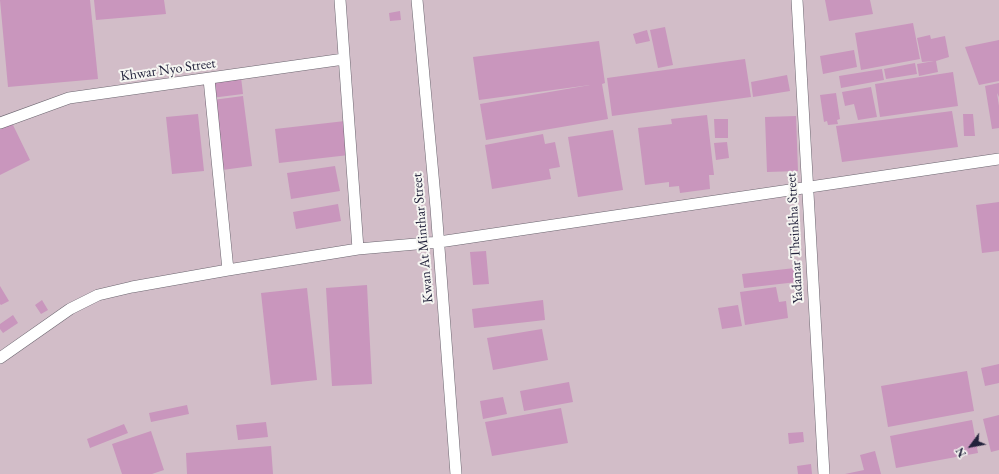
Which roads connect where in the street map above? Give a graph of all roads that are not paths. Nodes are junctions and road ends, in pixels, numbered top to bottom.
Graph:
1 (340, 0) edge
2 (417, 0) edge
3 (797, 0) edge
4 (344, 59) junction
5 (209, 79) junction
6 (0, 123) edge
7 (999, 159) edge
8 (808, 188) junction
9 (439, 242) junction
10 (358, 250) junction
11 (228, 270) junction
12 (0, 358) edge
13 (456, 474) edge
14 (824, 474) edge

1 - 4 street
2 - 9 street, Kwan At Minthar Street
3 - 8 street, Yadanar Theinkha Street
4 - 5 street, Khwar Nyo Street
4 - 10 street
5 - 6 street, Khwar Nyo Street
5 - 11 street
7 - 8 street
8 - 9 street
8 - 14 street, Yadanar Theinkha Street
9 - 10 street
9 - 13 street, Kwan At Minthar Street
10 - 11 street
11 - 12 street

